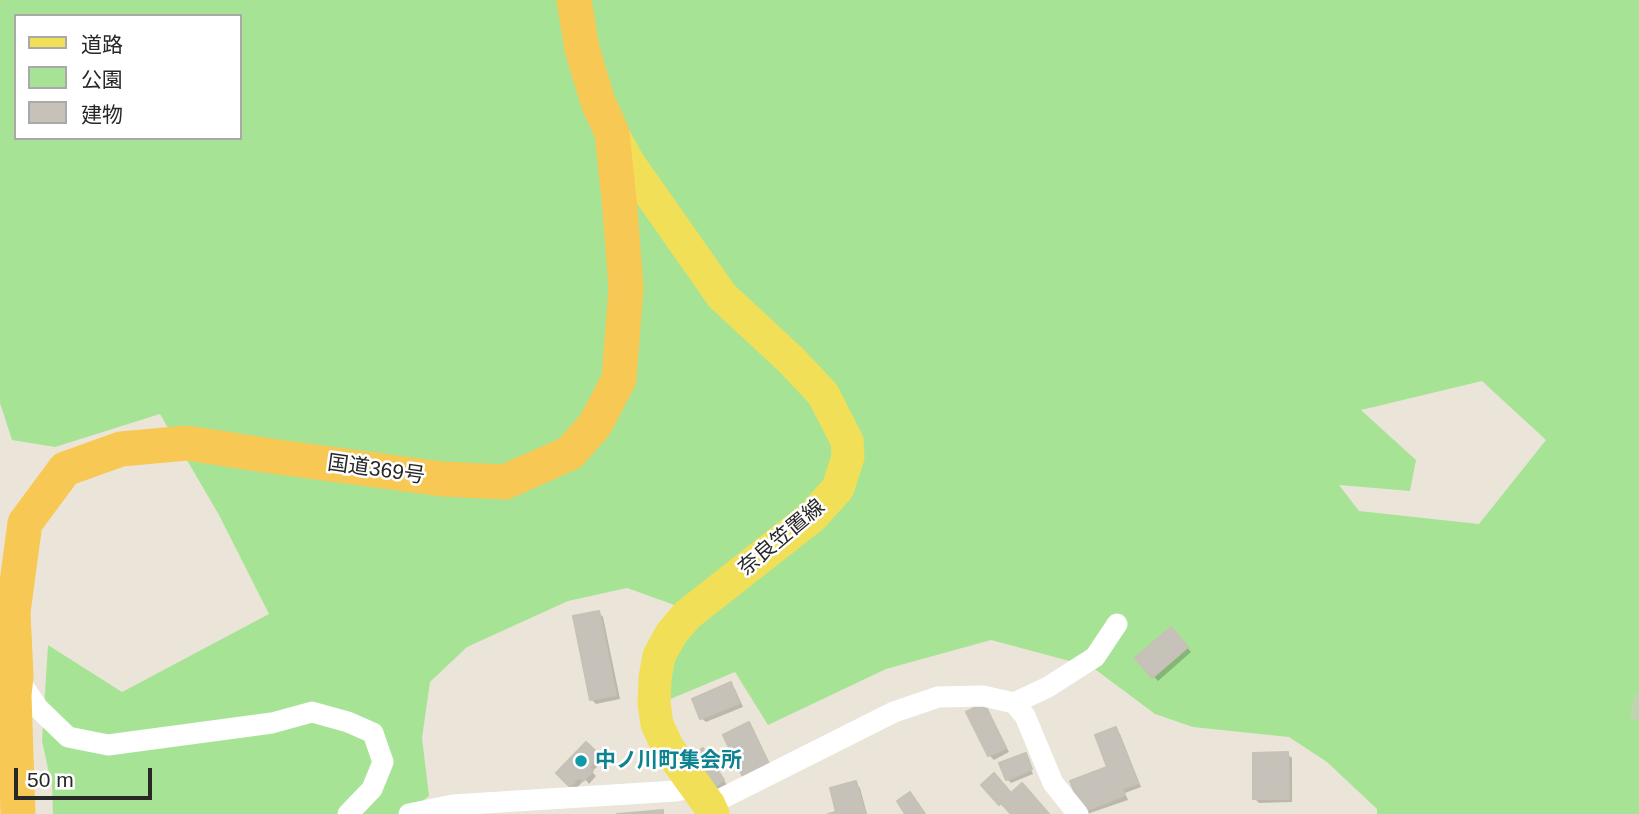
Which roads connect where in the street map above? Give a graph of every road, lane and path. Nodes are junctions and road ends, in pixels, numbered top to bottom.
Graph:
1 (575, 0) edge
2 (611, 133) junction
3 (1117, 624) dead end
4 (10, 689) edge
5 (1014, 703) junction
6 (706, 802) edge
7 (451, 809) edge
8 (19, 814) edge
9 (348, 814) edge
10 (409, 814) edge
11 (1078, 814) edge

1 - 2 highway, 国道369号
2 - 4 highway, 国道369号
2 - 6 main road, 奈良笠置線
3 - 5 street
4 - 8 highway, 国道369号
4 - 9 street
5 - 6 street
5 - 11 street
6 - 7 street
7 - 10 street

